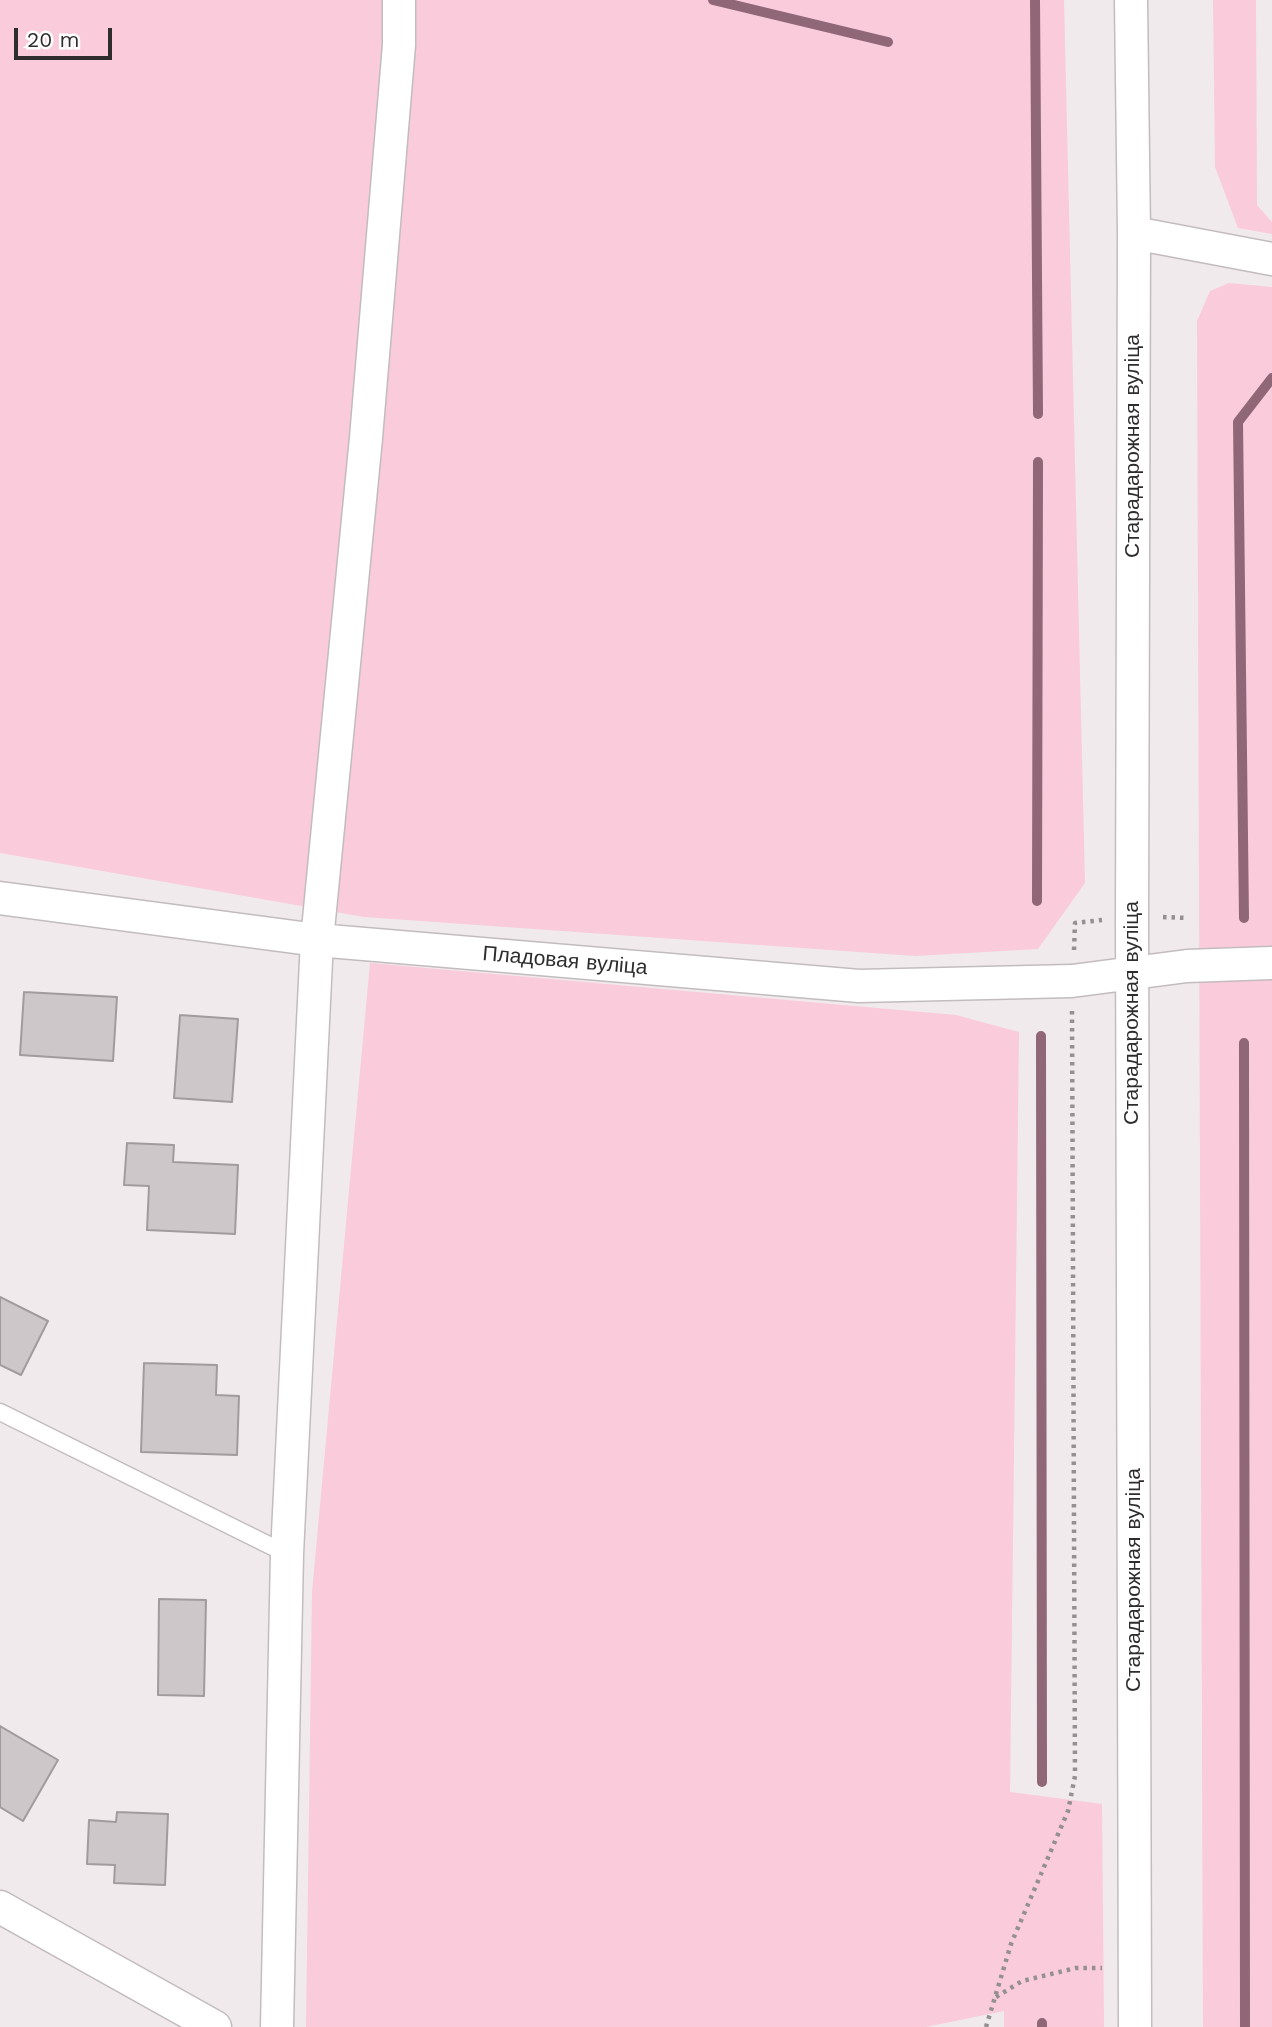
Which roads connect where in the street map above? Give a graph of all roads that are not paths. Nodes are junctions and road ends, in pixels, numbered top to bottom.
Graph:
1 (399, 0) edge
2 (1131, 0) edge
3 (1134, 233) junction
4 (1272, 259) edge
5 (0, 898) edge
6 (317, 940) junction
7 (1272, 963) edge
8 (1132, 974) junction
9 (0, 1412) edge
10 (287, 1555) junction
11 (0, 1907) edge
12 (215, 2027) edge
13 (277, 2027) edge
14 (1135, 2027) edge

1 - 6 street
2 - 3 street, Старадарожная вуліца
3 - 4 street
3 - 8 street, Старадарожная вуліца
5 - 6 street, Пладовая вуліца
6 - 8 street, Пладовая вуліца
6 - 10 street
7 - 8 street, Пладовая вуліца
8 - 14 street, Старадарожная вуліца
9 - 10 lane
10 - 13 street
11 - 12 street

